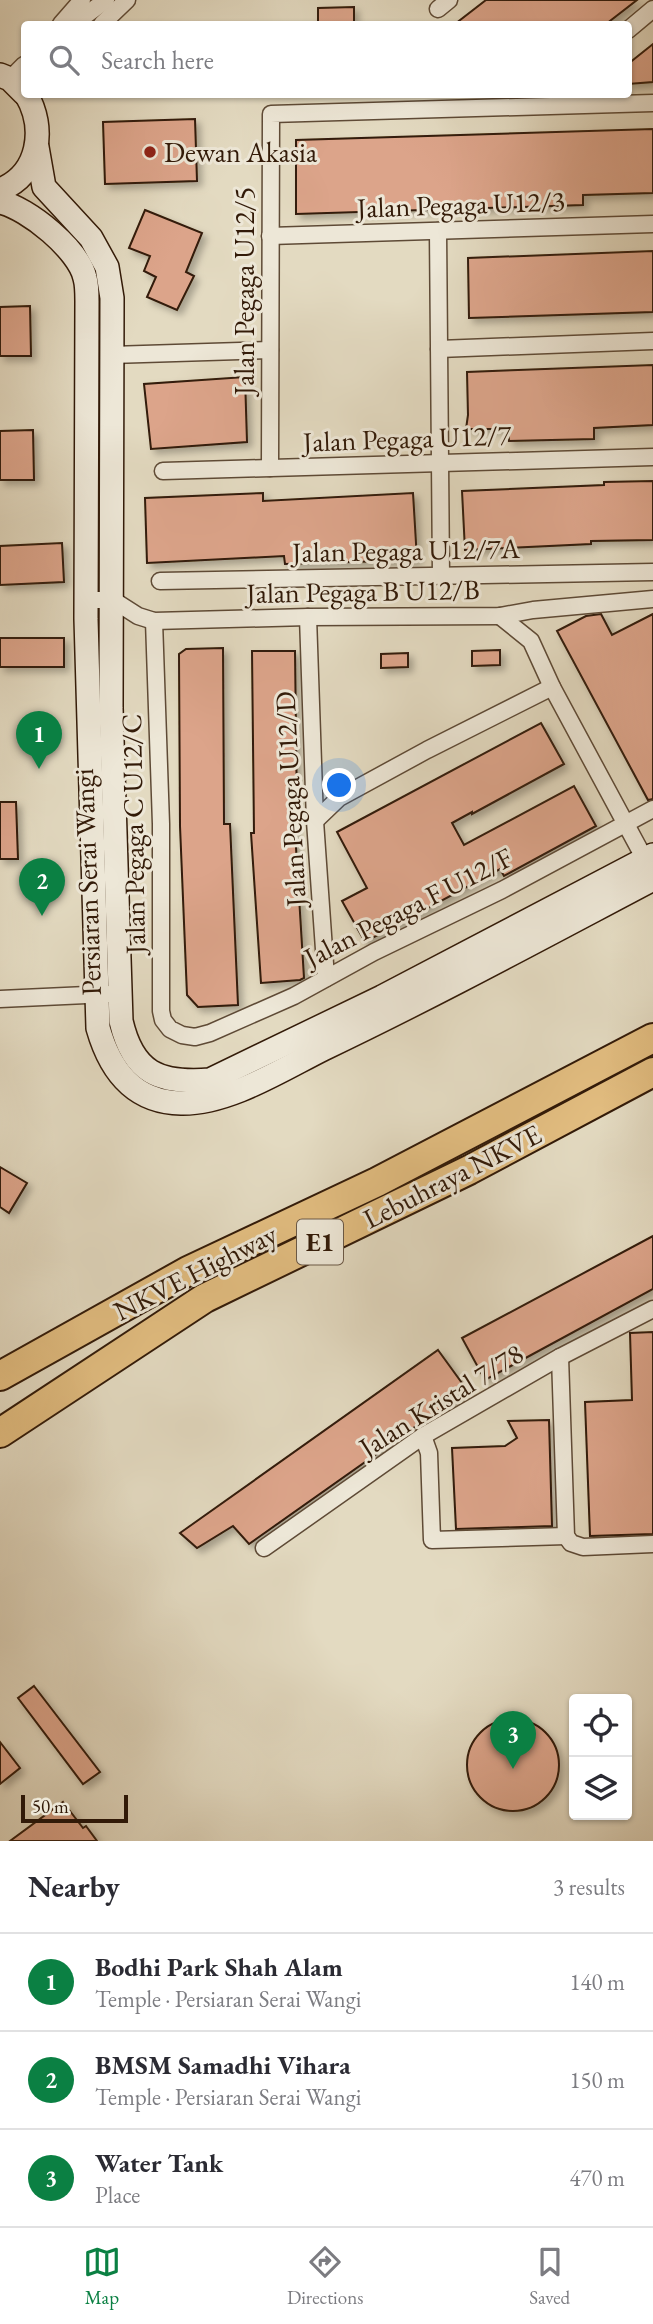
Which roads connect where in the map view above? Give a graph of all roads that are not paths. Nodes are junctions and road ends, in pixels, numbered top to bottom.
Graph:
1 (82, 0) edge
2 (106, 0) edge
3 (127, 0) edge
4 (653, 9) edge
5 (64, 21) edge
6 (78, 21) edge
7 (105, 21) edge
8 (632, 27) edge
9 (27, 98) edge
10 (653, 103) edge
11 (37, 147) junction
12 (0, 190) edge
13 (0, 202) edge
14 (653, 224) edge
15 (438, 231) junction
16 (270, 236) junction
17 (653, 341) edge
18 (439, 349) junction
19 (270, 350) junction
20 (111, 355) junction
21 (653, 457) edge
22 (440, 463) junction
23 (270, 468) junction
24 (163, 471) dead end
25 (653, 572) edge
26 (441, 576) junction
27 (160, 581) dead end
28 (653, 599) edge
29 (86, 600) junction
30 (113, 600) junction
31 (500, 616) junction
32 (308, 617) junction
33 (154, 621) junction
34 (552, 687) junction
35 (653, 810) edge
36 (315, 821) junction
37 (625, 824) junction
38 (651, 867) edge
39 (326, 978) junction
40 (121, 994) junction
41 (97, 995) junction
42 (0, 999) edge
43 (182, 1035) joint
44 (653, 1038) edge
45 (653, 1072) edge
46 (653, 1309) edge
47 (560, 1357) junction
48 (0, 1376) edge
49 (0, 1433) edge
50 (423, 1436) junction
51 (566, 1536) junction
52 (653, 1544) edge
53 (264, 1548) dead end

1 - 5 street
2 - 6 street
3 - 7 street
4 - 8 street
9 - 11 street, Persiaran Serai Wangi
10 - 16 street, Jalan Pegaga U12/5
11 - 12 street
11 - 20 street, Persiaran Serai Wangi
13 - 29 street, Persiaran Serai Wangi
14 - 15 street, Jalan Pegaga U12/3
15 - 16 street, Jalan Pegaga U12/3
15 - 18 street
16 - 19 street, Jalan Pegaga U12/5
17 - 18 street
18 - 22 street
19 - 20 street
19 - 23 street, Jalan Pegaga U12/5
20 - 30 street, Persiaran Serai Wangi
21 - 22 street, Jalan Pegaga U12/7
22 - 23 street, Jalan Pegaga U12/7
22 - 26 street
23 - 24 street, Jalan Pegaga U12/7
25 - 26 street, Jalan Pegaga U12/7A
26 - 27 street, Jalan Pegaga U12/7A
28 - 31 street
29 - 30 street
29 - 41 street, Persiaran Serai Wangi
30 - 33 street, Jalan Pegaga B U12/B
30 - 40 street, Persiaran Serai Wangi
31 - 32 street, Jalan Pegaga B U12/B
31 - 34 street, Jalan Pegaga B U12/B
32 - 33 street, Jalan Pegaga B U12/B
32 - 36 street, Jalan Pegaga U12/D
33 - 43 street, Jalan Pegaga C U12/C
34 - 36 street
34 - 37 street, Jalan Pegaga B U12/B
35 - 37 street, Jalan Pegaga F U12/F
36 - 39 street, Jalan Pegaga U12/D
37 - 38 street, Jalan Pegaga B U12/B
37 - 39 street, Jalan Pegaga F U12/F
38 - 40 street, Persiaran Serai Wangi
38 - 41 street, Persiaran Serai Wangi
39 - 43 street, Jalan Pegaga F U12/F
40 - 41 street
41 - 42 street
44 - 48 highway, NKVE Highway / E1
45 - 49 highway, Lebuhraya NKVE / E1
46 - 47 street, Jalan Kristal 7/78
47 - 50 street, Jalan Kristal 7/78
47 - 51 street
50 - 51 street
50 - 53 street, Jalan Kristal 7/78
51 - 52 street

